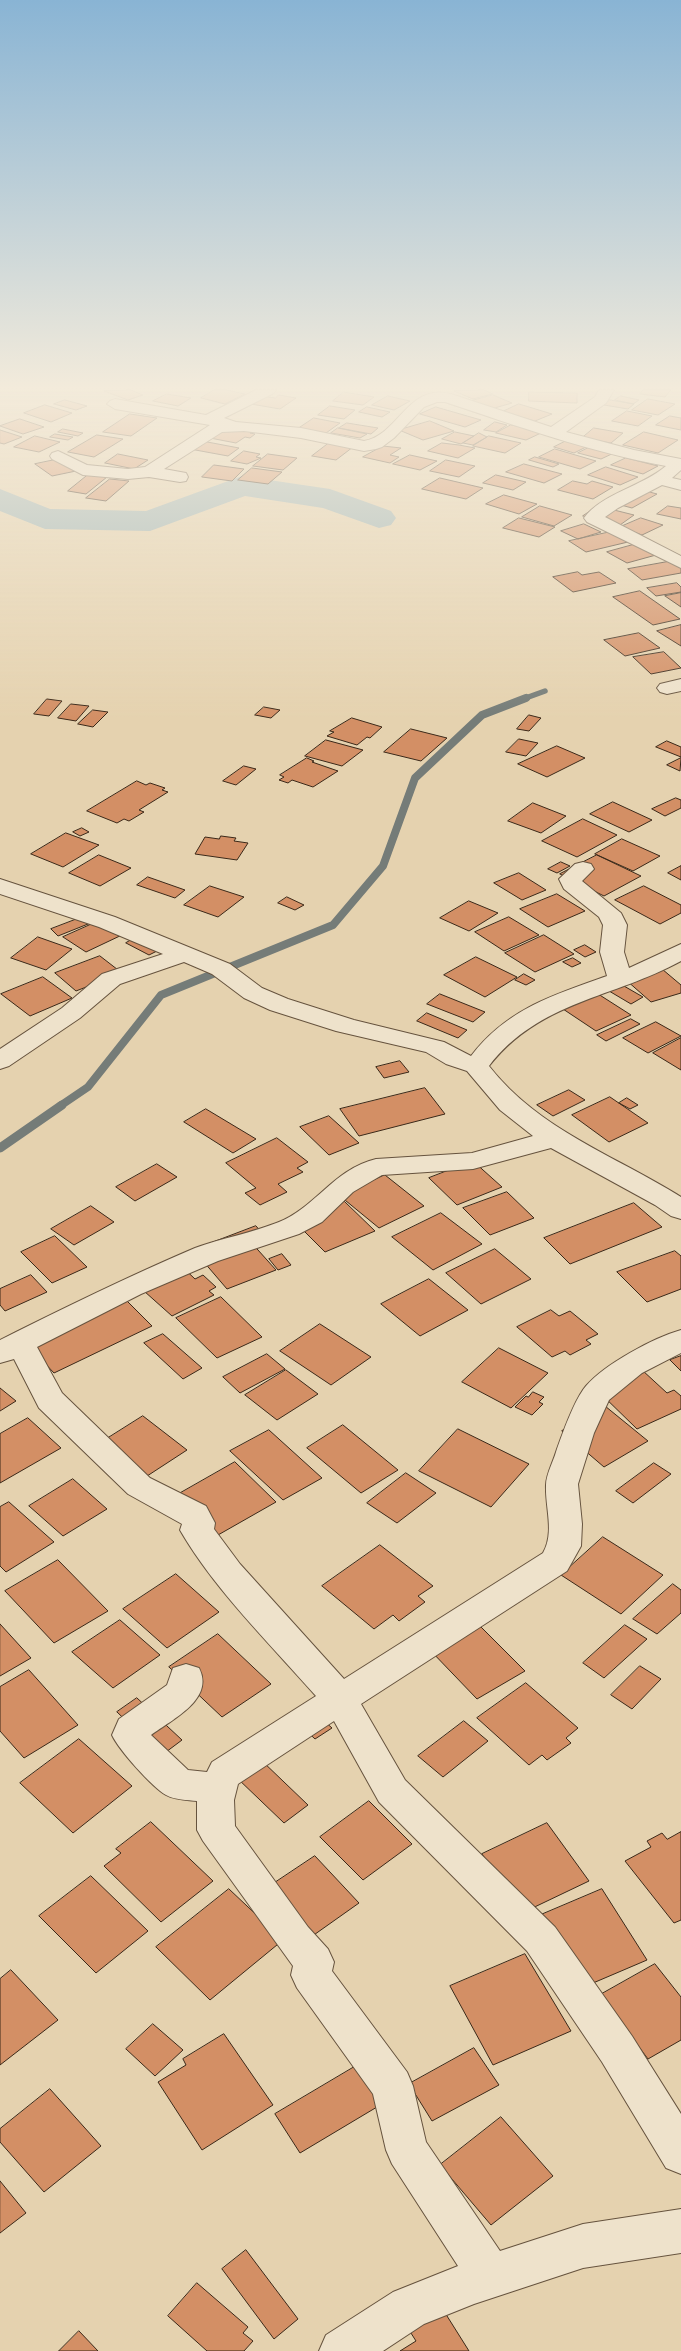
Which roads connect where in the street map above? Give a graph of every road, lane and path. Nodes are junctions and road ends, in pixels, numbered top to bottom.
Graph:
1 (621, 500) edge
2 (681, 562) edge
3 (583, 869) dead end
4 (0, 886) edge
5 (681, 951) edge
6 (185, 954) junction
7 (620, 979) junction
8 (0, 1061) edge
9 (476, 1066) junction
10 (552, 1139) junction
11 (681, 1210) edge
12 (681, 1340) edge
13 (10, 1347) edge
14 (186, 1678) dead end
15 (340, 1700) junction
16 (216, 1788) junction
17 (681, 2153) edge
18 (681, 2231) edge
19 (490, 2276) junction
20 (342, 2351) edge

1 - 2 street
3 - 7 street
4 - 6 street
5 - 7 street
6 - 8 street
6 - 9 street
7 - 9 street
9 - 10 street
10 - 11 street
10 - 13 street
12 - 15 street
13 - 15 street
14 - 16 street
15 - 16 street
15 - 17 street
16 - 19 street
18 - 19 street
19 - 20 street

